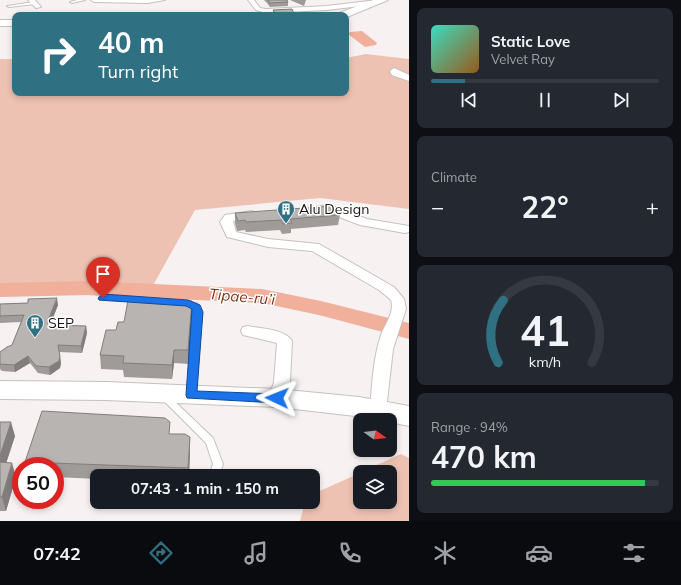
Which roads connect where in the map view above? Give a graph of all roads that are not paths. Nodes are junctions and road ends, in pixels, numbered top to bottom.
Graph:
1 (83, 0) edge
2 (94, 0) edge
3 (162, 0) edge
4 (251, 0) edge
5 (380, 1) edge
6 (72, 2) dead end
7 (293, 3) dead end
8 (34, 4) edge
9 (9, 6) dead end
10 (328, 8) junction
11 (349, 13) edge
12 (0, 23) edge
13 (12, 23) edge
14 (394, 71) dead end
15 (409, 78) edge
16 (306, 211) edge
17 (263, 214) edge
18 (405, 229) dead end
19 (103, 298) dead end
20 (149, 301) edge
21 (172, 302) edge
22 (401, 312) edge
23 (248, 331) dead end
24 (0, 390) edge
25 (160, 394) junction
26 (192, 395) junction
27 (277, 398) junction
28 (378, 410) junction
29 (409, 416) edge
30 (216, 469) edge

1 - 6 lane
2 - 3 street
4 - 10 street
5 - 10 street
5 - 11 main road
7 - 10 street
8 - 9 lane
12 - 13 main road
14 - 15 street
16 - 18 street
17 - 22 street
19 - 20 lane
21 - 26 lane
22 - 28 street
23 - 27 street
24 - 25 main road
25 - 26 main road
25 - 30 lane
26 - 27 main road
27 - 28 main road
28 - 29 main road

